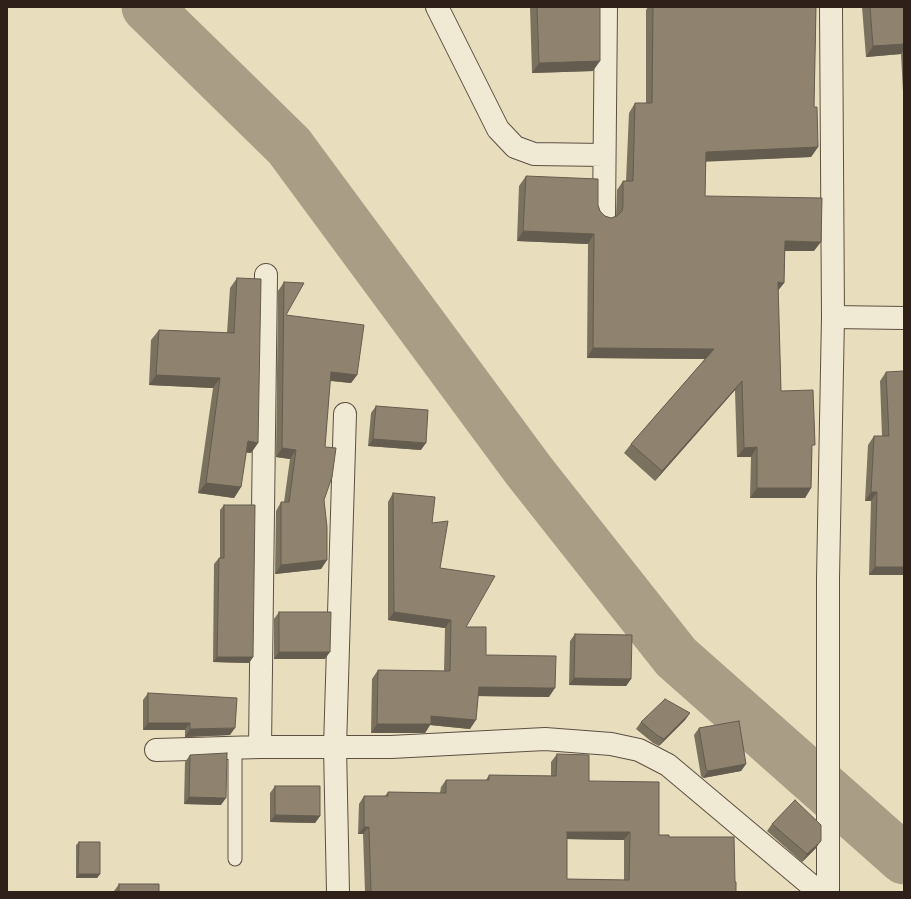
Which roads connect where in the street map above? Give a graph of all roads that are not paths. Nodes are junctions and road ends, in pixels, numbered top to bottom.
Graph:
1 (437, 7) edge
2 (606, 7) edge
3 (830, 7) edge
4 (604, 154) junction
5 (604, 215) edge
6 (266, 275) dead end
7 (833, 317) junction
8 (904, 318) edge
9 (345, 414) dead end
10 (260, 747) junction
11 (335, 747) junction
12 (235, 748) junction
13 (156, 750) dead end
14 (235, 859) dead end
15 (338, 892) edge
16 (818, 892) edge
17 (828, 892) edge

1 - 4 street
2 - 4 street
3 - 7 street
4 - 5 street
6 - 10 street
7 - 8 street
7 - 17 street
9 - 11 street
10 - 11 street
10 - 12 street
11 - 15 street
11 - 16 street
12 - 13 street
12 - 14 lane

